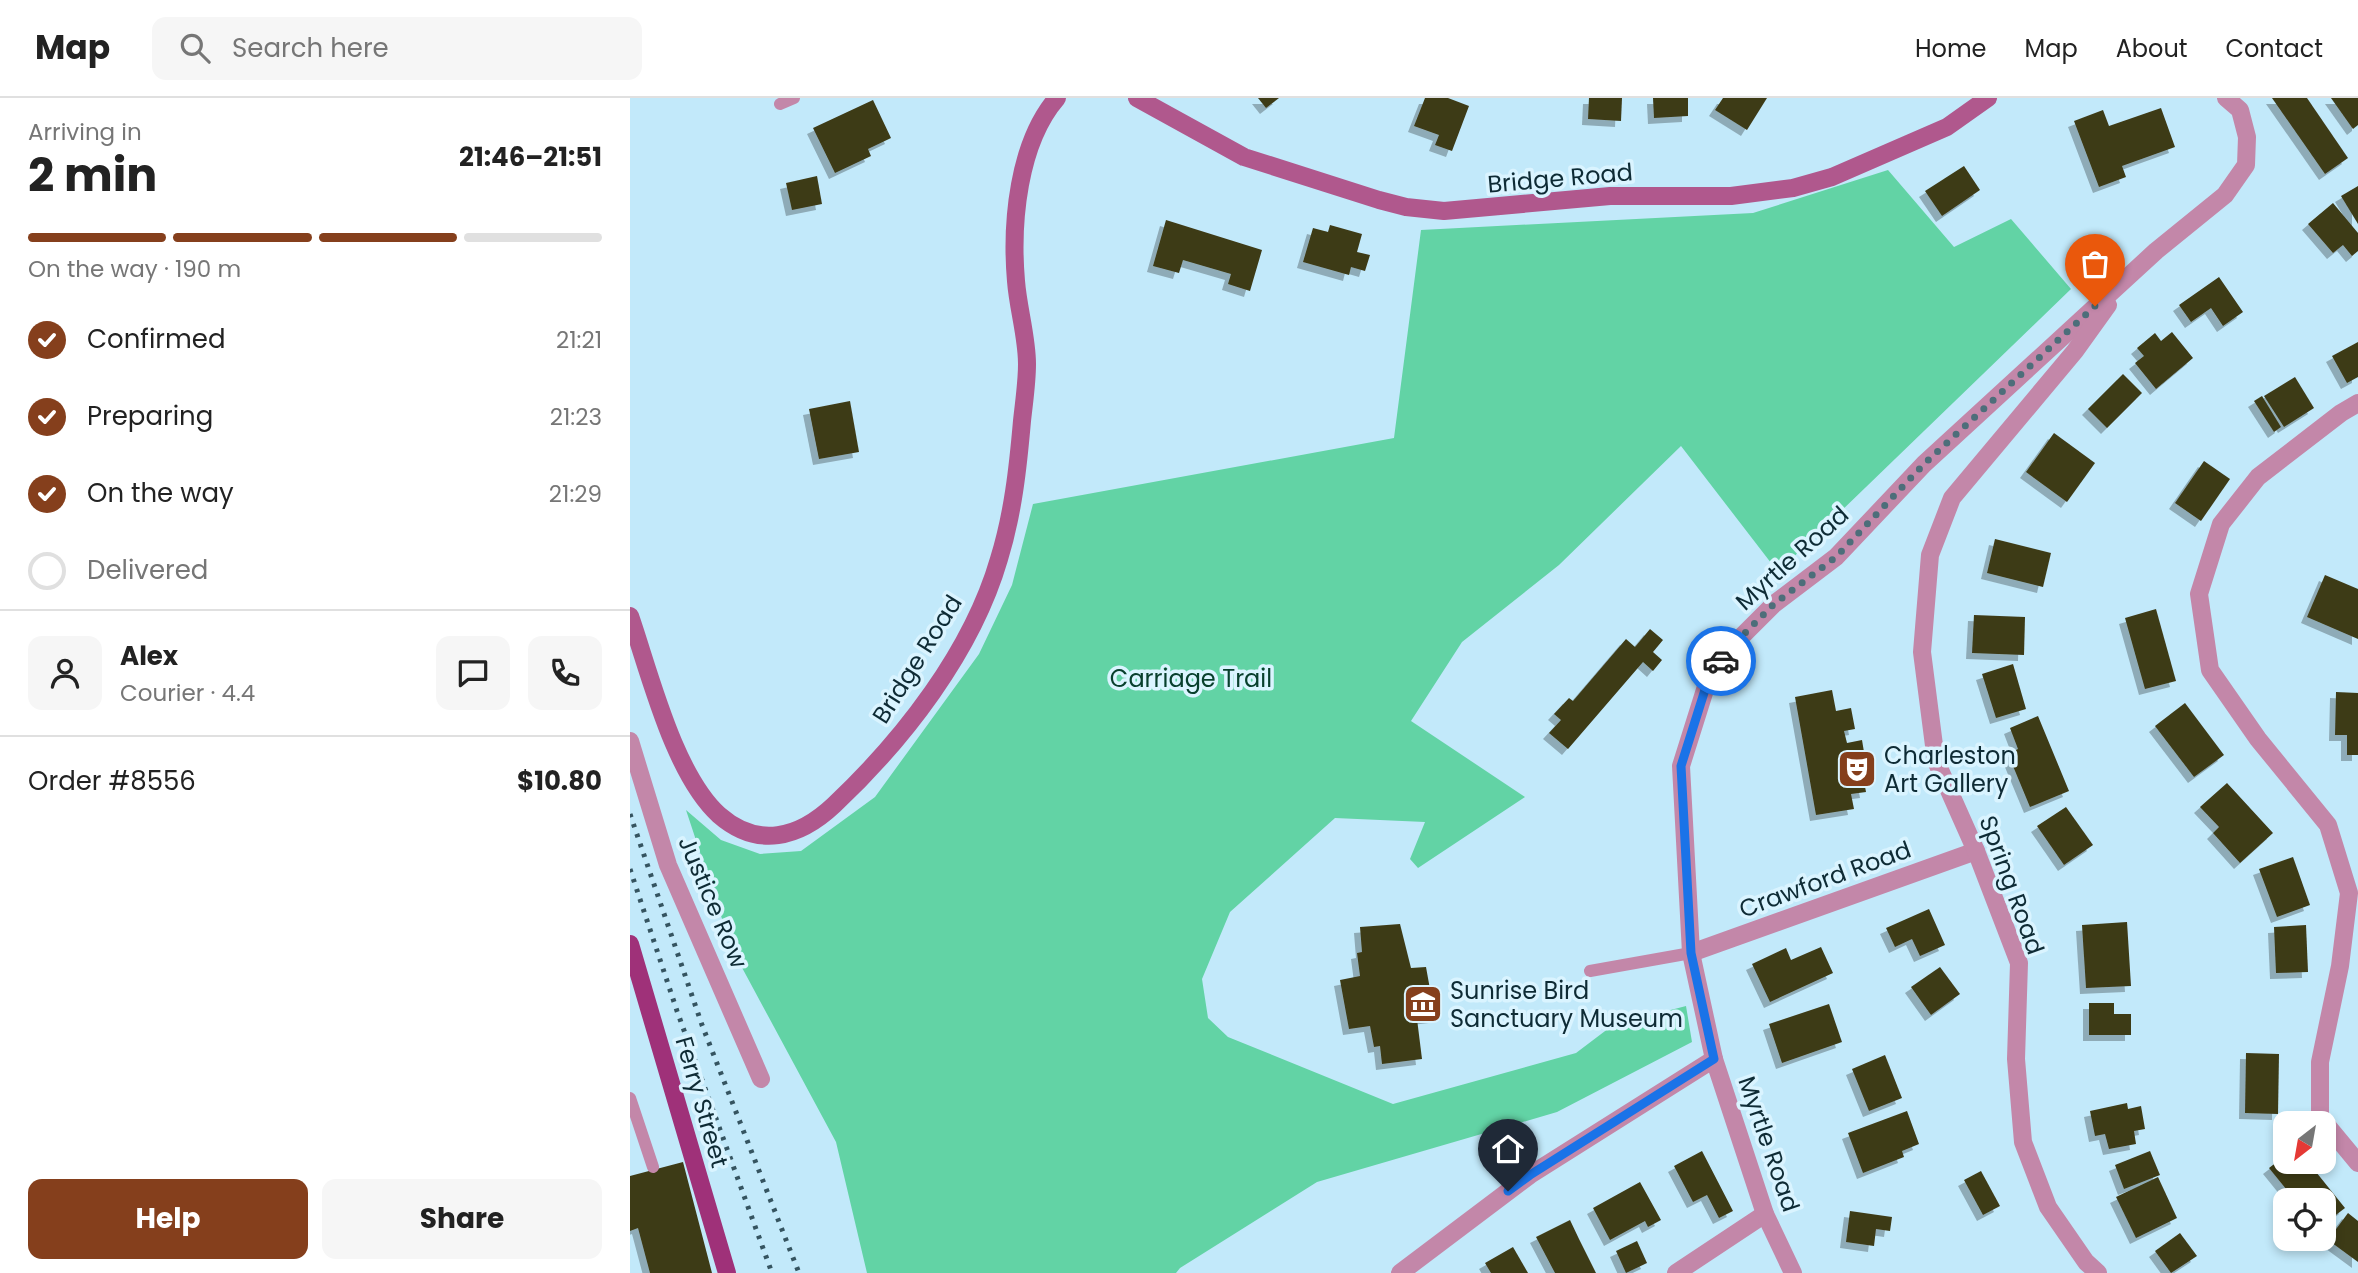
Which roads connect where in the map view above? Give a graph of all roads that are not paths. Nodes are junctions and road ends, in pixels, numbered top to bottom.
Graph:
1 (794, 98) edge
2 (1057, 98) edge
3 (1137, 98) edge
4 (1988, 98) edge
5 (2226, 98) edge
6 (780, 104) dead end
7 (2133, 272) junction
8 (2358, 403) edge
9 (630, 616) edge
10 (630, 741) edge
11 (1976, 851) junction
12 (630, 944) edge
13 (1691, 953) junction
14 (1590, 971) dead end
15 (1714, 1059) junction
16 (761, 1079) dead end
17 (630, 1098) edge
18 (2358, 1163) edge
19 (653, 1167) dead end
20 (1765, 1214) junction
21 (727, 1273) edge
22 (1400, 1273) edge
23 (1676, 1273) edge
24 (1793, 1273) edge
25 (2098, 1273) edge

1 - 6 lane
2 - 9 street, Bridge Road
3 - 4 street, Bridge Road
5 - 7 street, Myrtle Road
7 - 11 street, Spring Road
7 - 13 street, Myrtle Road
8 - 18 street
10 - 16 street, Justice Row
11 - 13 street, Crawford Road
11 - 25 street, Spring Road
12 - 21 main road, Ferry Street
13 - 14 lane
13 - 15 street, Myrtle Road
15 - 20 street, Myrtle Road
15 - 22 street
17 - 19 lane
20 - 23 street
20 - 24 street, Myrtle Road

